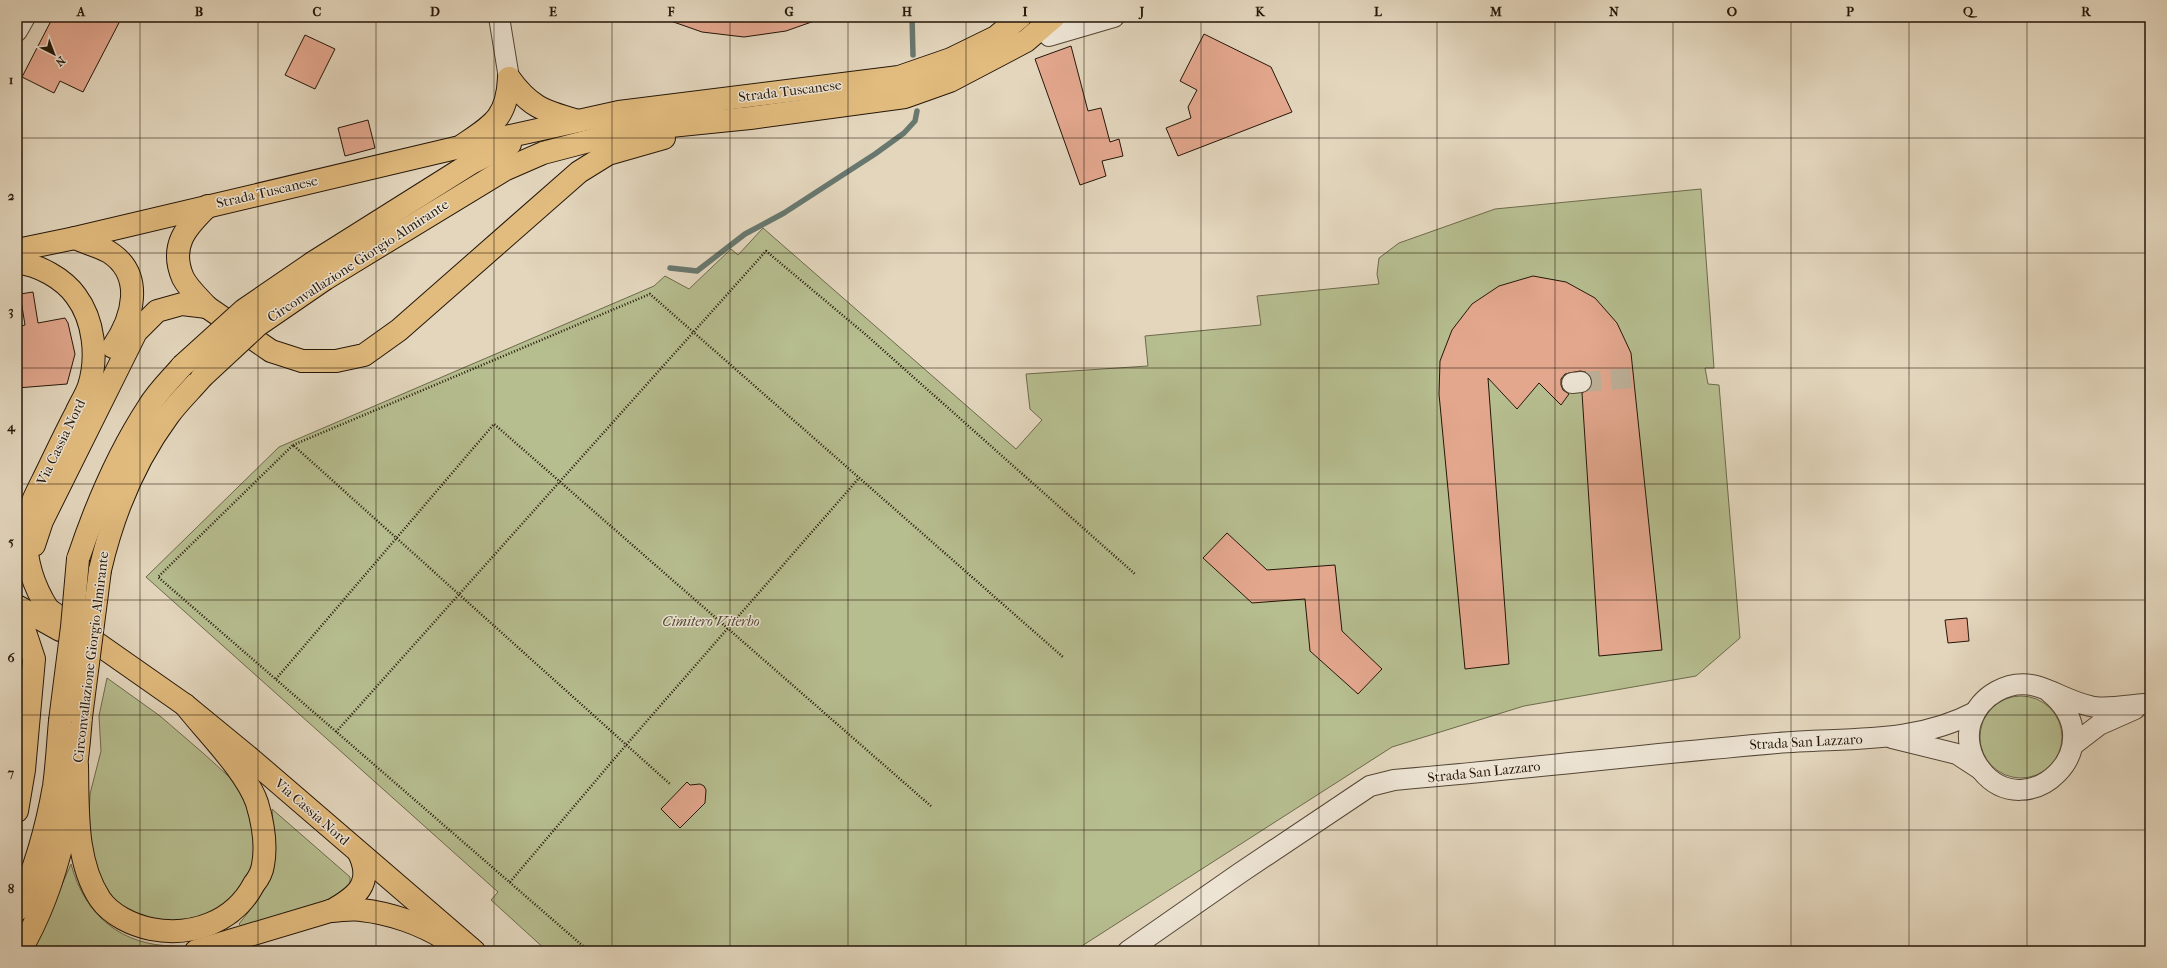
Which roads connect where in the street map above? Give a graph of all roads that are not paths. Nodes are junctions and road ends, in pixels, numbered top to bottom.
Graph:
1 (25, 17) edge
2 (499, 17) edge
3 (1020, 17) edge
4 (1070, 17) edge
5 (1114, 17) edge
6 (1051, 26) edge
7 (17, 31) edge
8 (509, 78) junction
9 (750, 118) junction
10 (576, 120) junction
11 (547, 126) junction
12 (460, 147) junction
13 (208, 206) junction
14 (74, 238) junction
15 (23, 246) edge
16 (17, 263) edge
17 (320, 270) junction
18 (206, 307) junction
19 (89, 386) junction
20 (31, 504) junction
21 (17, 521) edge
22 (28, 565) junction
23 (17, 606) edge
24 (17, 615) edge
25 (145, 677) junction
26 (2049, 692) junction
27 (2147, 704) edge
28 (185, 705) junction
29 (1975, 712) junction
30 (70, 719) junction
31 (1890, 738) junction
32 (2073, 745) junction
33 (77, 766) junction
34 (1980, 769) junction
35 (17, 811) edge
36 (359, 853) junction
37 (17, 910) edge
38 (330, 912) junction
39 (20, 951) edge
40 (196, 951) edge
41 (464, 951) edge
42 (474, 951) edge
43 (1128, 951) edge

1 - 7 street
2 - 8 street
3 - 10 main road, Strada Tuscanese
4 - 6 street
5 - 6 street
6 - 9 main road, Strada Tuscanese
8 - 10 main road
8 - 12 main road
9 - 17 main road, Circonvallazione Giorgio Almirante
9 - 18 main road
10 - 11 main road, Strada Tuscanese
11 - 12 main road, Strada Tuscanese
11 - 17 main road, Circonvallazione Giorgio Almirante
12 - 13 main road, Strada Tuscanese
13 - 14 main road, Strada Tuscanese
13 - 18 main road
14 - 15 main road
14 - 19 main road
16 - 19 main road, Via Cassia Nord
17 - 30 main road, Circonvallazione Giorgio Almirante, bridge
17 - 30 main road, Circonvallazione Giorgio Almirante, bridge
18 - 22 main road
19 - 20 main road, Via Cassia Nord
20 - 21 main road
20 - 22 main road, Via Cassia Nord
22 - 25 main road, Via Cassia Nord
23 - 25 main road, Via Cassia Nord
24 - 35 main road
25 - 28 main road, Via Cassia Nord
26 - 27 street, Strada San Lazzaro
26 - 29 street, Strada San Lazzaro
26 - 32 street, Strada San Lazzaro
27 - 32 street, Strada San Lazzaro
28 - 33 main road
28 - 36 main road, Via Cassia Nord
29 - 31 street, Strada San Lazzaro
29 - 34 street, Strada San Lazzaro
30 - 33 main road, Circonvallazione Giorgio Almirante
30 - 37 main road, Circonvallazione Giorgio Almirante
31 - 34 street, Strada San Lazzaro
31 - 43 street, Strada San Lazzaro
32 - 34 street, Strada San Lazzaro
33 - 39 main road, Circonvallazione Giorgio Almirante
36 - 38 main road
36 - 42 main road, Via Cassia Nord
38 - 40 main road
38 - 41 main road

